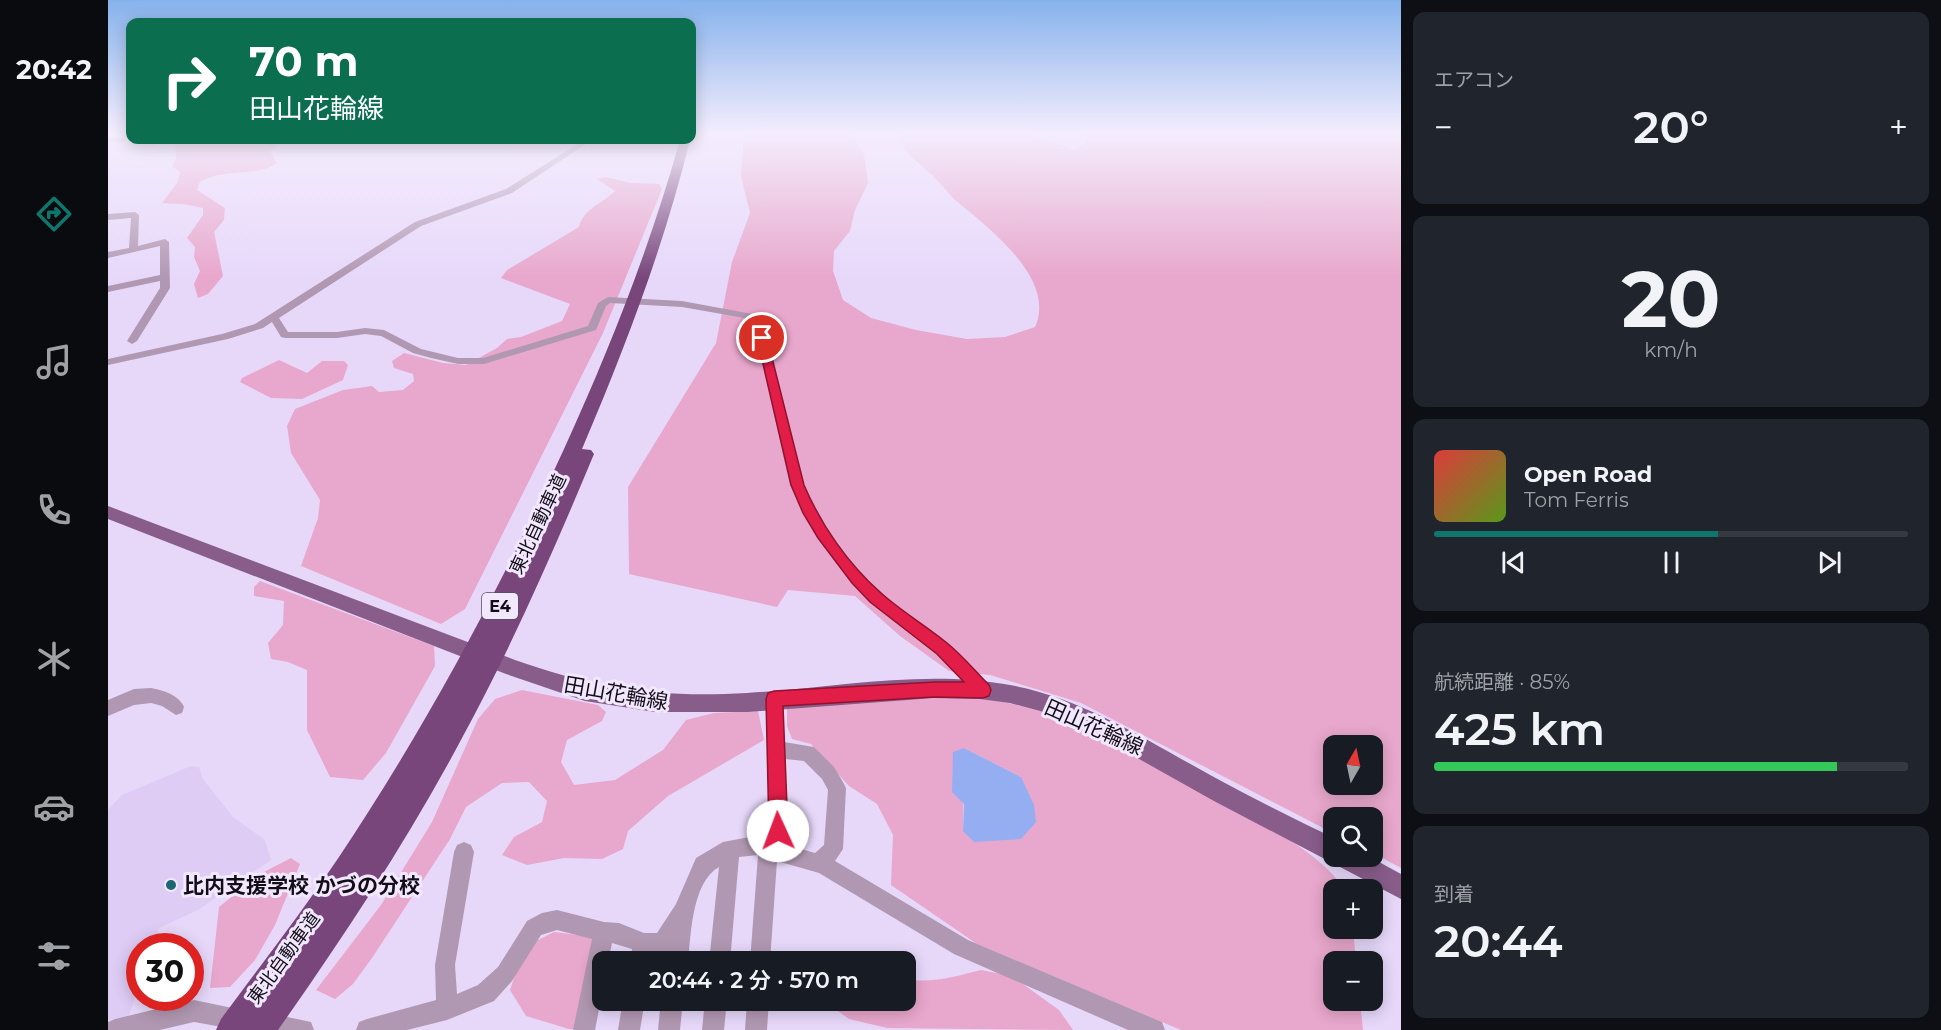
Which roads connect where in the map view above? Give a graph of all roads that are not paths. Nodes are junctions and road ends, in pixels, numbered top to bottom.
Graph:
1 (523, 182) edge
2 (673, 182) edge
3 (683, 182) edge
4 (108, 217) edge
5 (133, 249) junction
6 (108, 255) edge
7 (165, 277) junction
8 (108, 289) edge
9 (274, 318) junction
10 (132, 341) dead end
11 (108, 362) edge
12 (108, 512) edge
13 (983, 690) junction
14 (774, 699) junction
15 (176, 707) dead end
16 (108, 708) edge
17 (776, 750) junction
18 (778, 831) dead end
19 (1323, 845) edge
20 (768, 848) junction
21 (730, 849) junction
22 (464, 852) dead end
23 (819, 864) junction
24 (1364, 867) edge
25 (1401, 887) edge
26 (683, 911) junction
27 (604, 932) junction
28 (641, 951) edge
29 (644, 951) edge
30 (678, 951) edge
31 (720, 951) edge
32 (761, 951) edge
33 (447, 1008) junction
34 (632, 1011) edge
35 (671, 1011) edge
36 (715, 1011) edge
37 (757, 1011) edge
38 (115, 1030) edge
39 (232, 1030) edge
40 (259, 1030) edge
41 (303, 1030) edge
42 (367, 1030) edge
43 (584, 1030) edge
44 (629, 1030) edge
45 (669, 1030) edge
46 (713, 1030) edge
47 (756, 1030) edge
48 (1154, 1030) edge

1 - 9 street
2 - 39 highway, 東北自動車道 / E4
3 - 40 highway, 東北自動車道 / E4
4 - 5 street
5 - 6 street
5 - 7 street
7 - 8 street
7 - 10 street
9 - 11 street
9 - 13 street
12 - 14 main road, 田山花輪線
13 - 14 main road, 田山花輪線
13 - 19 main road, 田山花輪線
14 - 17 street
15 - 16 street
17 - 18 street
17 - 23 street
20 - 21 street
20 - 23 street
20 - 32 street
21 - 26 street
21 - 31 street
22 - 33 street
23 - 48 street
24 - 25 main road
26 - 29 street
26 - 30 street
27 - 28 street
27 - 33 street
27 - 43 street
33 - 42 street
34 - 44 street
35 - 45 street
36 - 46 street
37 - 47 street
38 - 41 street

